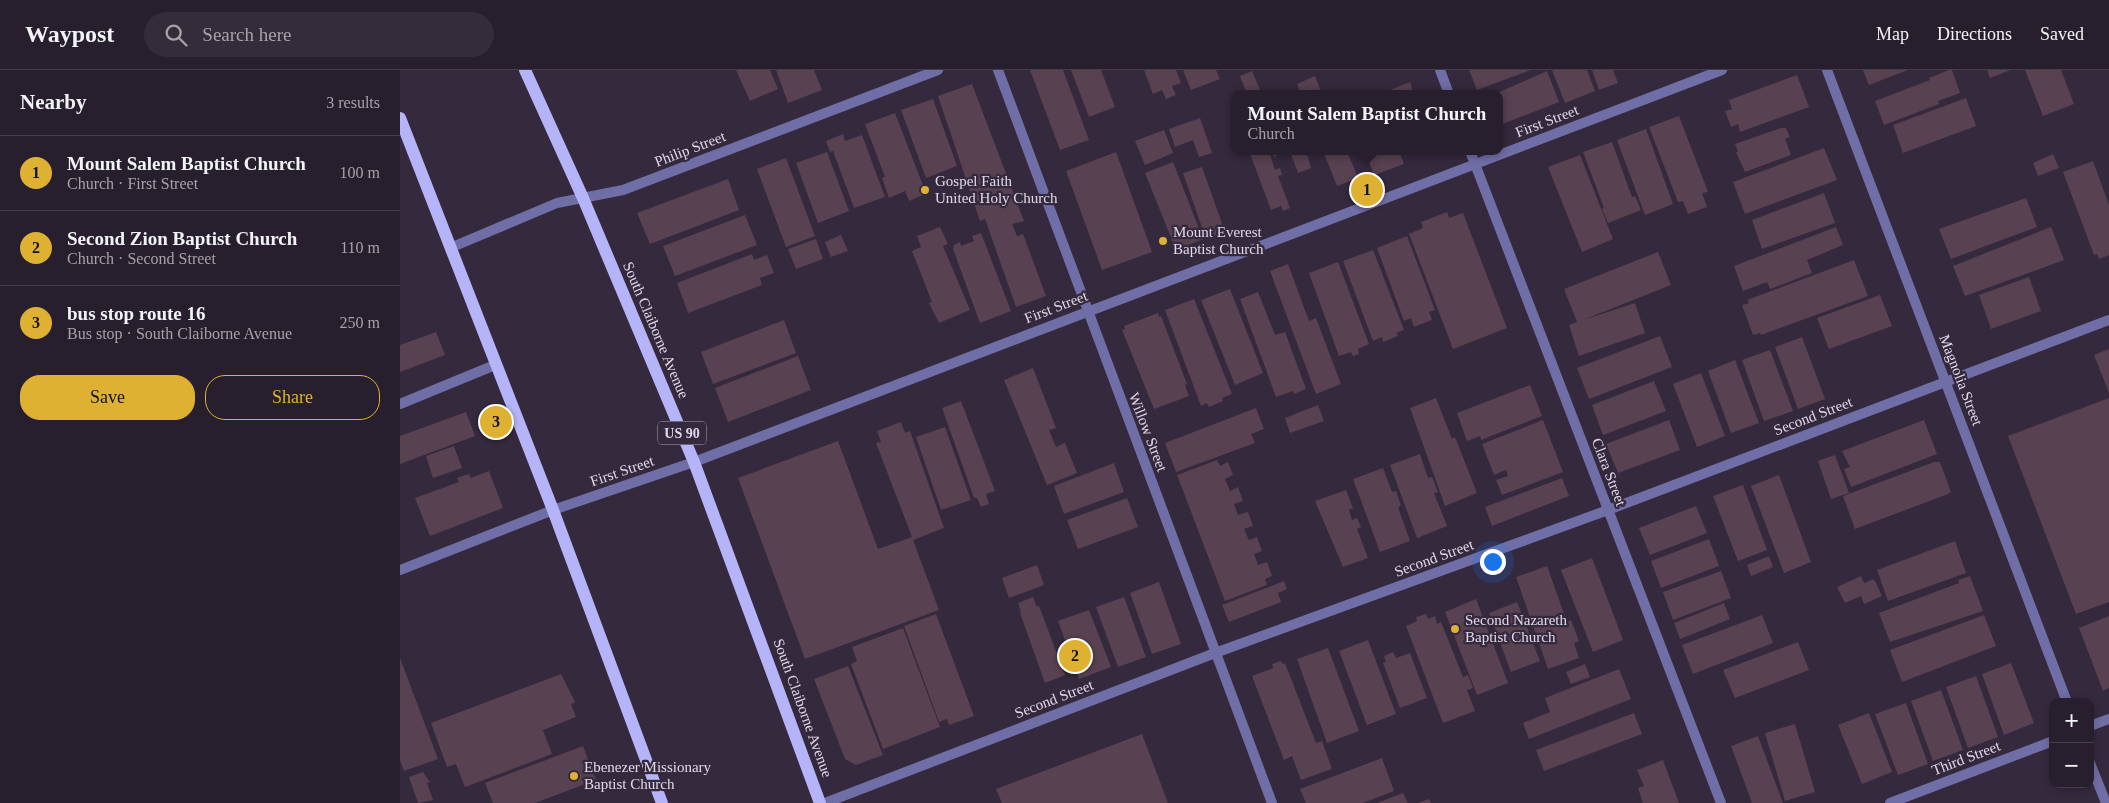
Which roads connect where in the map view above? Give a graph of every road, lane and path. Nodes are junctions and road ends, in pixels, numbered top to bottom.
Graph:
1 (525, 70) edge
2 (938, 70) edge
3 (998, 70) edge
4 (1440, 70) edge
5 (1722, 70) edge
6 (1827, 70) edge
7 (1448, 90) edge
8 (400, 118) edge
9 (1503, 153) edge
10 (1472, 155) edge
11 (1499, 155) edge
12 (1475, 164) junction
13 (583, 198) junction
14 (450, 248) junction
15 (1087, 312) junction
16 (2109, 320) edge
17 (495, 366) junction
18 (1945, 382) junction
19 (400, 404) edge
20 (694, 462) junction
21 (554, 510) junction
22 (1608, 510) junction
23 (400, 570) edge
24 (1215, 653) junction
25 (2065, 698) edge
26 (2109, 719) edge
27 (2094, 725) edge
28 (2049, 743) edge
29 (2094, 773) edge
30 (662, 803) edge
31 (820, 803) edge
32 (825, 803) edge
33 (1272, 803) edge
34 (1720, 803) edge
35 (1890, 803) edge
36 (2106, 803) edge

1 - 13 main road, South Claiborne Avenue / US 90
2 - 13 street, Philip Street
3 - 15 street, Willow Street
4 - 7 street
5 - 9 street, First Street
6 - 18 street, Magnolia Street
8 - 14 main road
10 - 12 street, Clara Street
11 - 12 street, First Street
12 - 15 street, First Street
12 - 22 street, Clara Street
13 - 14 street, Philip Street
13 - 20 main road, South Claiborne Avenue / US 90
14 - 17 main road
15 - 20 street, First Street
15 - 24 street, Willow Street
16 - 18 street, Second Street
17 - 19 street
17 - 21 main road
18 - 22 street, Second Street
18 - 25 street, Magnolia Street
20 - 21 street, First Street
20 - 31 main road, South Claiborne Avenue / US 90
21 - 23 street, First Street
21 - 30 main road
22 - 24 street, Second Street
22 - 34 street, Clara Street
24 - 32 street, Second Street
24 - 33 street, Willow Street
26 - 27 street
28 - 35 street, Third Street
29 - 36 street

